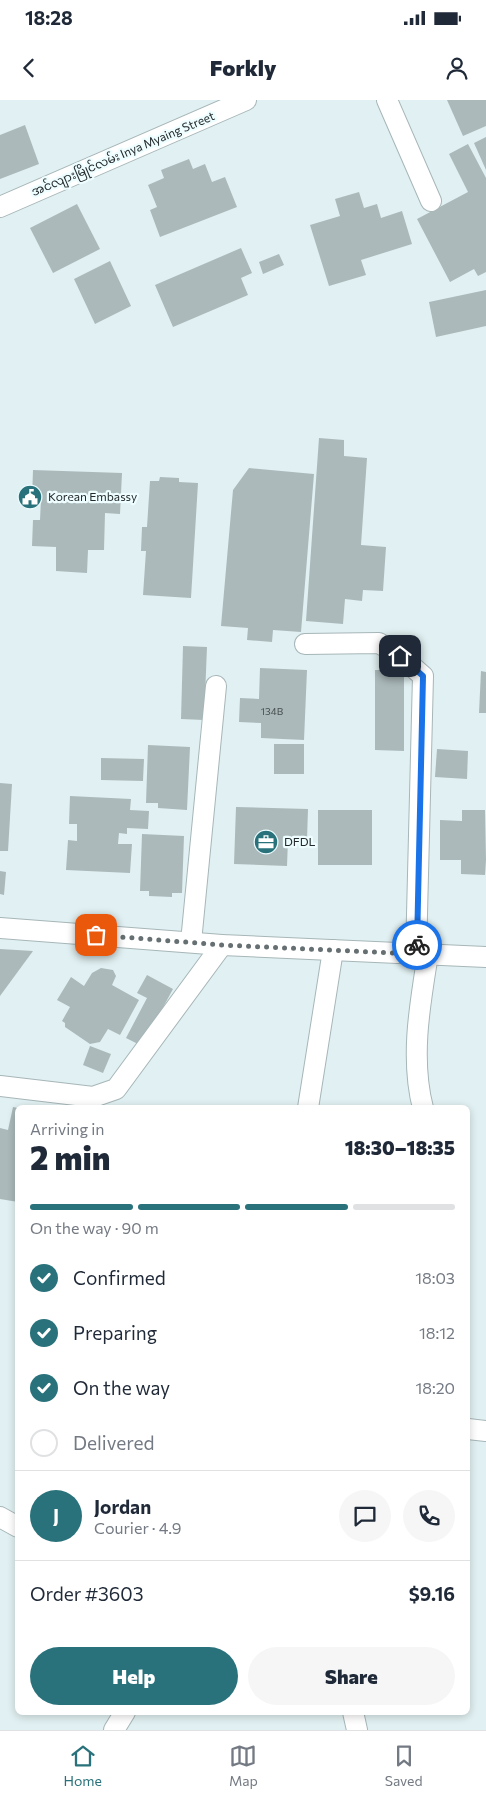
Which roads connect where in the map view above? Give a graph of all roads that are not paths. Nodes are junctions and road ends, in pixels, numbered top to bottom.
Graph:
1 (246, 100) edge
2 (388, 100) edge
3 (431, 201) dead end
4 (0, 207) edge
5 (305, 644) dead end
6 (216, 686) dead end
7 (0, 928) edge
8 (192, 942) junction
9 (222, 945) junction
10 (333, 950) junction
11 (422, 954) junction
12 (486, 957) edge
13 (0, 1086) edge
14 (308, 1105) edge
15 (422, 1105) edge
16 (470, 1429) edge
17 (486, 1431) edge
18 (0, 1517) edge
19 (15, 1525) edge
20 (123, 1715) edge
21 (354, 1715) edge
22 (114, 1730) edge
23 (357, 1730) edge

1 - 4 street, အင်လျားမြိုင်လမ်း Inya Myaing Street
2 - 3 street
5 - 11 street
6 - 8 street
7 - 8 street
8 - 9 street
9 - 10 street
9 - 13 street
10 - 11 street
10 - 14 street
11 - 12 street
11 - 15 street
16 - 17 street
18 - 19 street
20 - 22 street
21 - 23 street

